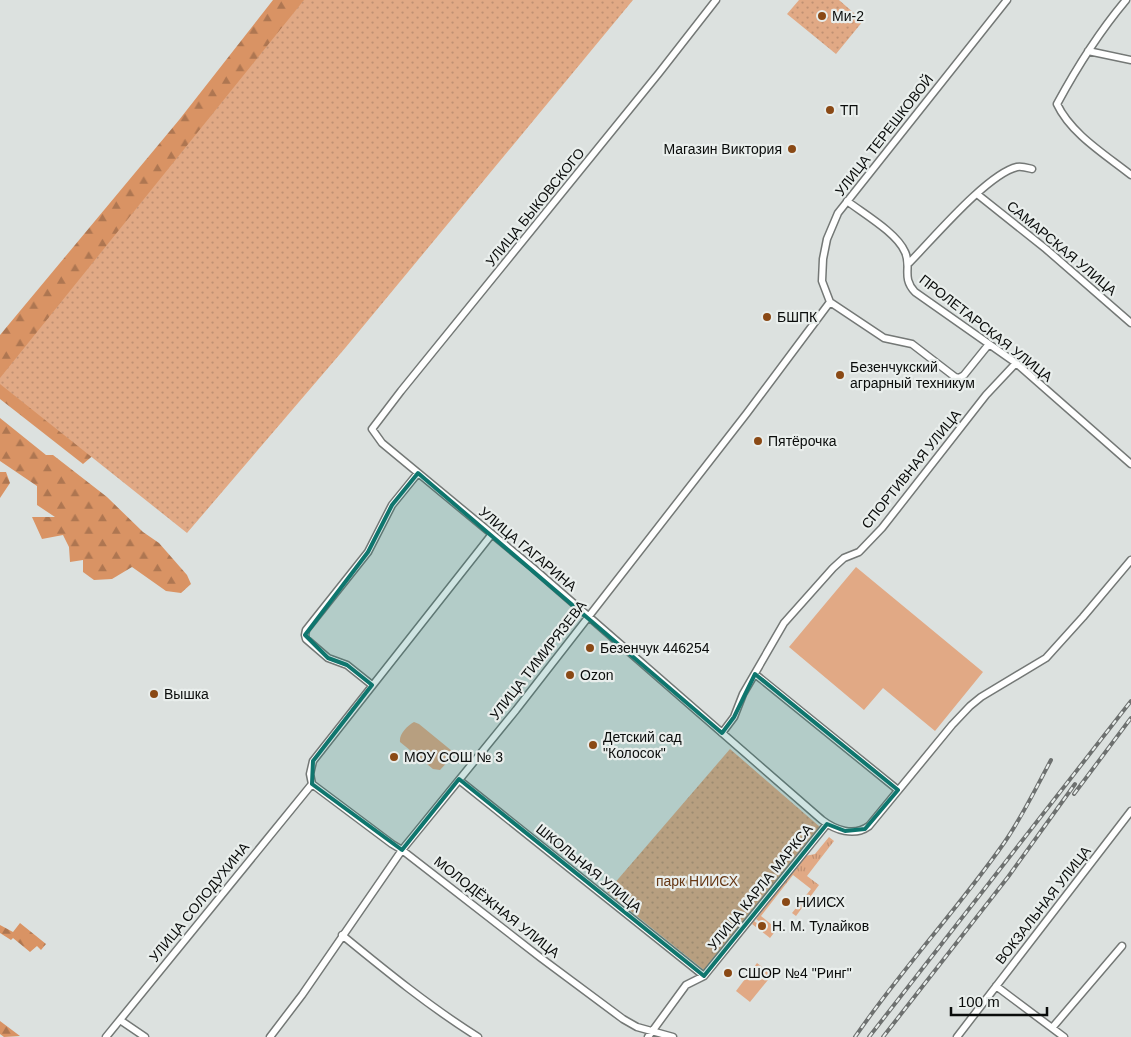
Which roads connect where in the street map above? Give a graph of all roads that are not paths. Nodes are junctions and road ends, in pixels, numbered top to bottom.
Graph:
1 (716, 0) edge
2 (1007, 0) edge
3 (1126, 0) edge
4 (1088, 51) junction
5 (1131, 60) edge
6 (1032, 170) dead end
7 (1131, 175) edge
8 (977, 194) junction
9 (847, 201) junction
10 (908, 264) junction
11 (830, 302) junction
12 (1131, 323) edge
13 (989, 344) junction
14 (1016, 363) junction
15 (372, 429) joint
16 (1131, 464) edge
17 (418, 473) junction
18 (492, 534) junction
19 (1131, 560) edge
20 (589, 616) junction
21 (755, 674) junction
22 (372, 685) junction
23 (722, 733) junction
24 (459, 780) junction
25 (312, 784) junction
26 (898, 790) junction
27 (1131, 811) edge
28 (828, 824) junction
29 (402, 850) junction
30 (342, 935) junction
31 (1122, 946) dead end
32 (704, 976) junction
33 (996, 986) junction
34 (120, 1020) junction
35 (1052, 1028) junction
36 (466, 1034) edge
37 (650, 1034) edge
38 (106, 1037) edge
39 (145, 1037) edge
40 (270, 1037) edge
41 (478, 1037) edge
42 (673, 1037) edge
43 (957, 1037) edge
44 (1064, 1037) edge

1 - 15 street, УЛИЦА БЫКОВСКОГО
2 - 9 street, УЛИЦА ТЕРЕШКОВОЙ
3 - 4 street
4 - 5 street
4 - 7 street
6 - 8 street
8 - 10 street
8 - 12 street, САМАРСКАЯ УЛИЦА
9 - 10 street, ПРОЛЕТАРСКАЯ УЛИЦА
9 - 11 street, УЛИЦА ТЕРЕШКОВОЙ
10 - 13 street, ПРОЛЕТАРСКАЯ УЛИЦА
11 - 13 street
11 - 20 street, УЛИЦА ТИМИРЯЗЕВА
13 - 14 street, ПРОЛЕТАРСКАЯ УЛИЦА
14 - 16 street, ПРОЛЕТАРСКАЯ УЛИЦА
14 - 21 street, СПОРТИВНАЯ УЛИЦА
15 - 17 street, УЛИЦА ГАГАРИНА
17 - 18 street, УЛИЦА ГАГАРИНА
17 - 22 street
18 - 20 street, УЛИЦА ГАГАРИНА
18 - 22 street
19 - 26 street, УЛИЦА КАРЛА МАРКСА
20 - 23 street, УЛИЦА ГАГАРИНА
20 - 24 street, УЛИЦА ТИМИРЯЗЕВА
21 - 23 street, СПОРТИВНАЯ УЛИЦА
21 - 26 street
22 - 25 street
23 - 28 street, УЛИЦА ГАГАРИНА
24 - 29 street, УЛИЦА ТИМИРЯЗЕВА
24 - 32 street, ШКОЛЬНАЯ УЛИЦА
25 - 29 street, МОЛОДЁЖНАЯ УЛИЦА
25 - 34 street, УЛИЦА СОЛОДУХИНА
26 - 28 street, УЛИЦА КАРЛА МАРКСА
27 - 33 street, ВОКЗАЛЬНАЯ УЛИЦА
28 - 32 street, УЛИЦА КАРЛА МАРКСА
29 - 30 street, УЛИЦА ТИМИРЯЗЕВА
29 - 37 street, МОЛОДЁЖНАЯ УЛИЦА
30 - 36 street
30 - 40 street, УЛИЦА ТИМИРЯЗЕВА
31 - 35 street
32 - 37 street, УЛИЦА КАРЛА МАРКСА
33 - 35 street
33 - 43 street, ВОКЗАЛЬНАЯ УЛИЦА
34 - 38 street, УЛИЦА СОЛОДУХИНА
34 - 39 street
35 - 44 street
36 - 41 street
37 - 42 street, МОЛОДЁЖНАЯ УЛИЦА

